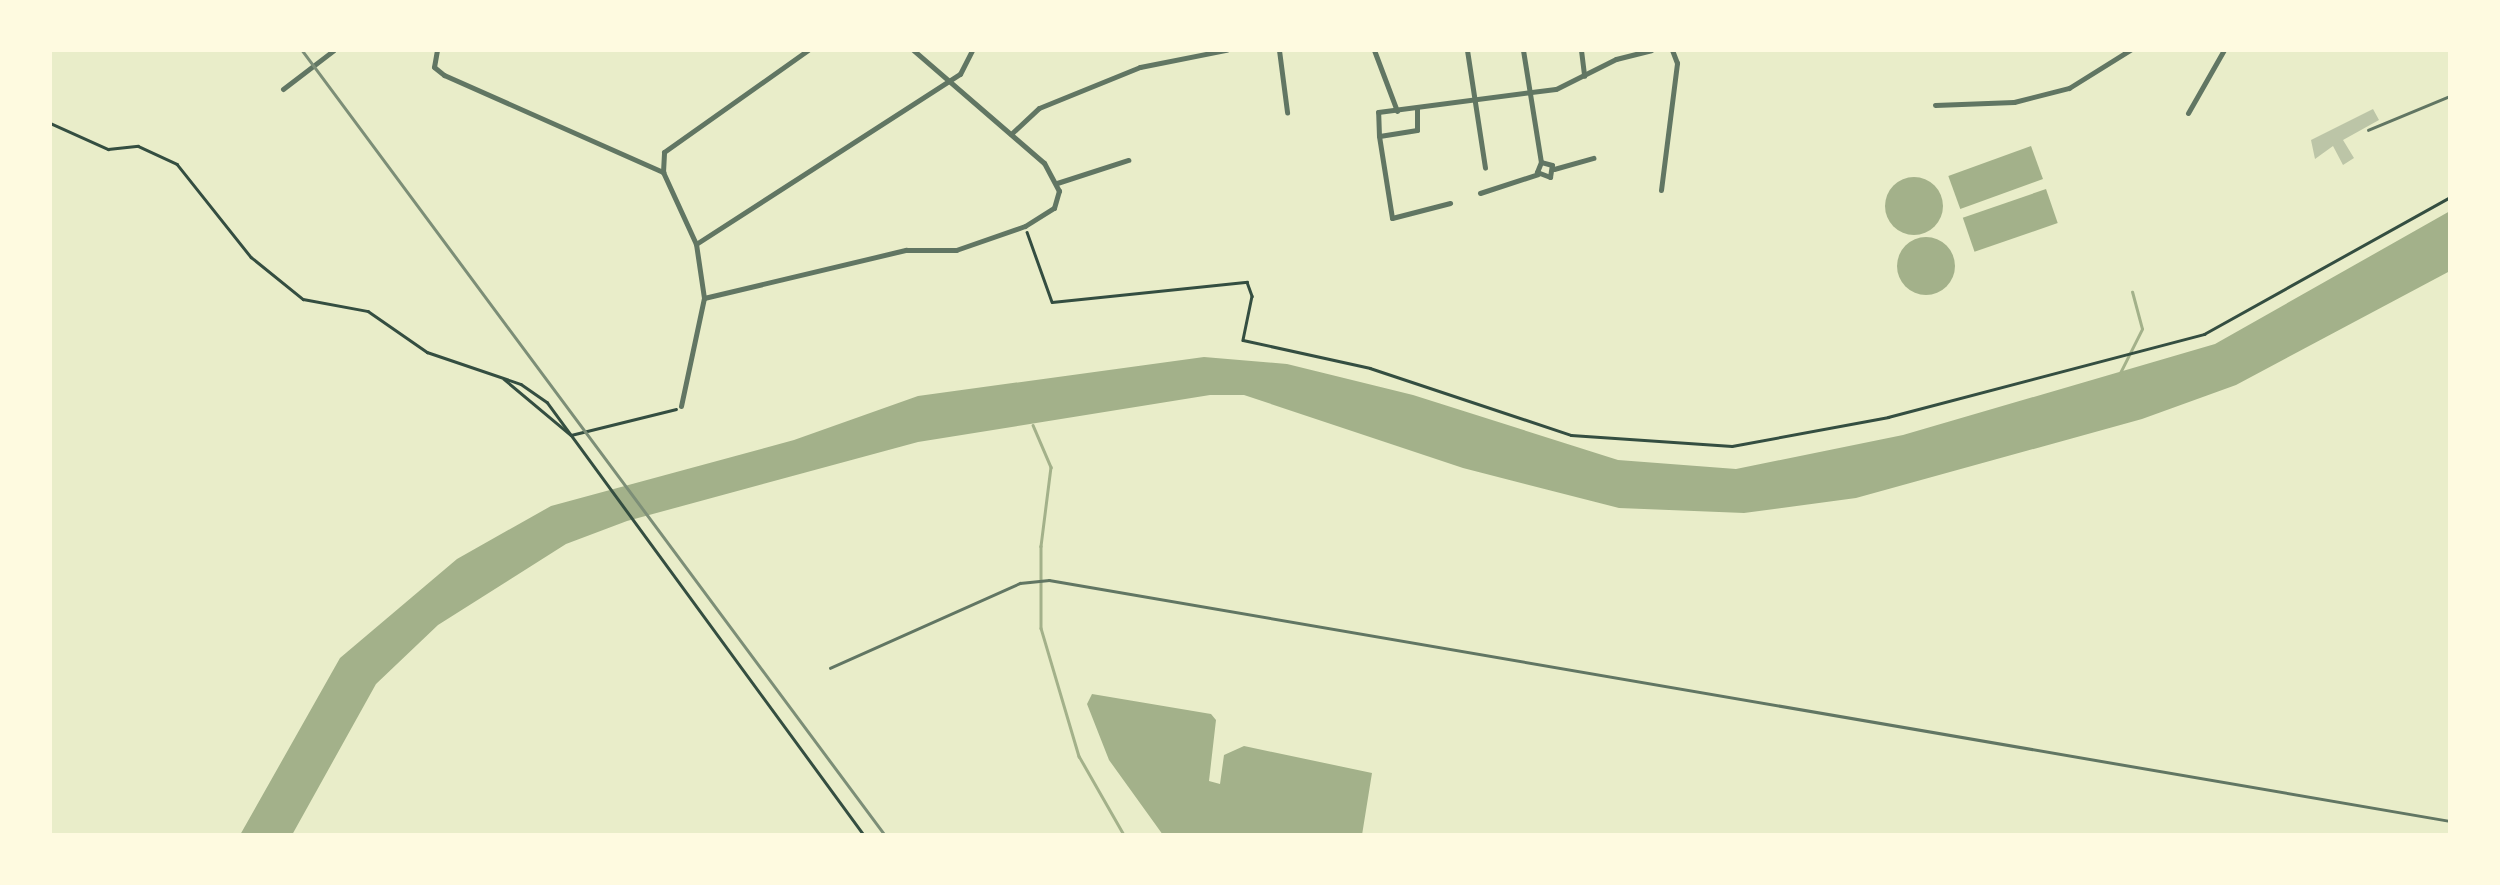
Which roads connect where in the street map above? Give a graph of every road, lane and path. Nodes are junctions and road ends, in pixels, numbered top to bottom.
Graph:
1 (334, 50) edge
2 (436, 50) edge
3 (808, 50) edge
4 (913, 50) edge
5 (972, 50) edge
6 (1226, 50) edge
7 (1279, 50) edge
8 (1374, 50) edge
9 (1466, 50) edge
10 (1522, 50) edge
11 (1580, 50) edge
12 (1651, 50) edge
13 (1672, 50) edge
14 (2130, 50) edge
15 (2224, 50) edge
16 (1635, 51) edge
17 (1584, 76) junction
18 (948, 80) junction
19 (283, 90) dead end
20 (1530, 94) junction
21 (2450, 96) edge
22 (1475, 100) junction
23 (1935, 105) dead end
24 (1417, 108) junction
25 (1396, 111) junction
26 (1287, 112) dead end
27 (2188, 112) dead end
28 (50, 123) edge
29 (2368, 130) dead end
30 (1011, 134) junction
31 (1380, 136) junction
32 (1593, 158) dead end
33 (1128, 160) dead end
34 (1541, 162) junction
35 (1484, 168) dead end
36 (1554, 169) junction
37 (663, 172) junction
38 (1538, 174) junction
39 (1057, 183) junction
40 (1660, 190) dead end
41 (1480, 193) dead end
42 (2450, 197) edge
43 (1450, 204) dead end
44 (1025, 226) junction
45 (696, 244) junction
46 (704, 298) junction
47 (503, 378) junction
48 (681, 406) joint
49 (830, 668) dead end
50 (2450, 821) edge
51 (864, 835) edge

1 - 19 street
2 - 37 street
3 - 37 street
4 - 18 street
5 - 18 street
6 - 30 street
7 - 26 street
8 - 25 street
9 - 22 street
10 - 20 street
11 - 17 street
12 - 16 street
13 - 40 street
14 - 23 street
15 - 27 street
16 - 17 street
17 - 20 street
18 - 30 street
18 - 45 street
20 - 22 street
20 - 34 street
21 - 29 lane
22 - 24 street
22 - 35 street
24 - 25 street
24 - 31 street
25 - 31 street
28 - 47 path
30 - 39 street
31 - 43 street
32 - 36 street
33 - 39 street
34 - 36 street
34 - 38 street
36 - 38 street
37 - 45 street
38 - 41 street
39 - 44 street
42 - 44 path
44 - 46 street
45 - 46 street
46 - 48 street
47 - 48 path
47 - 51 path
49 - 50 lane

